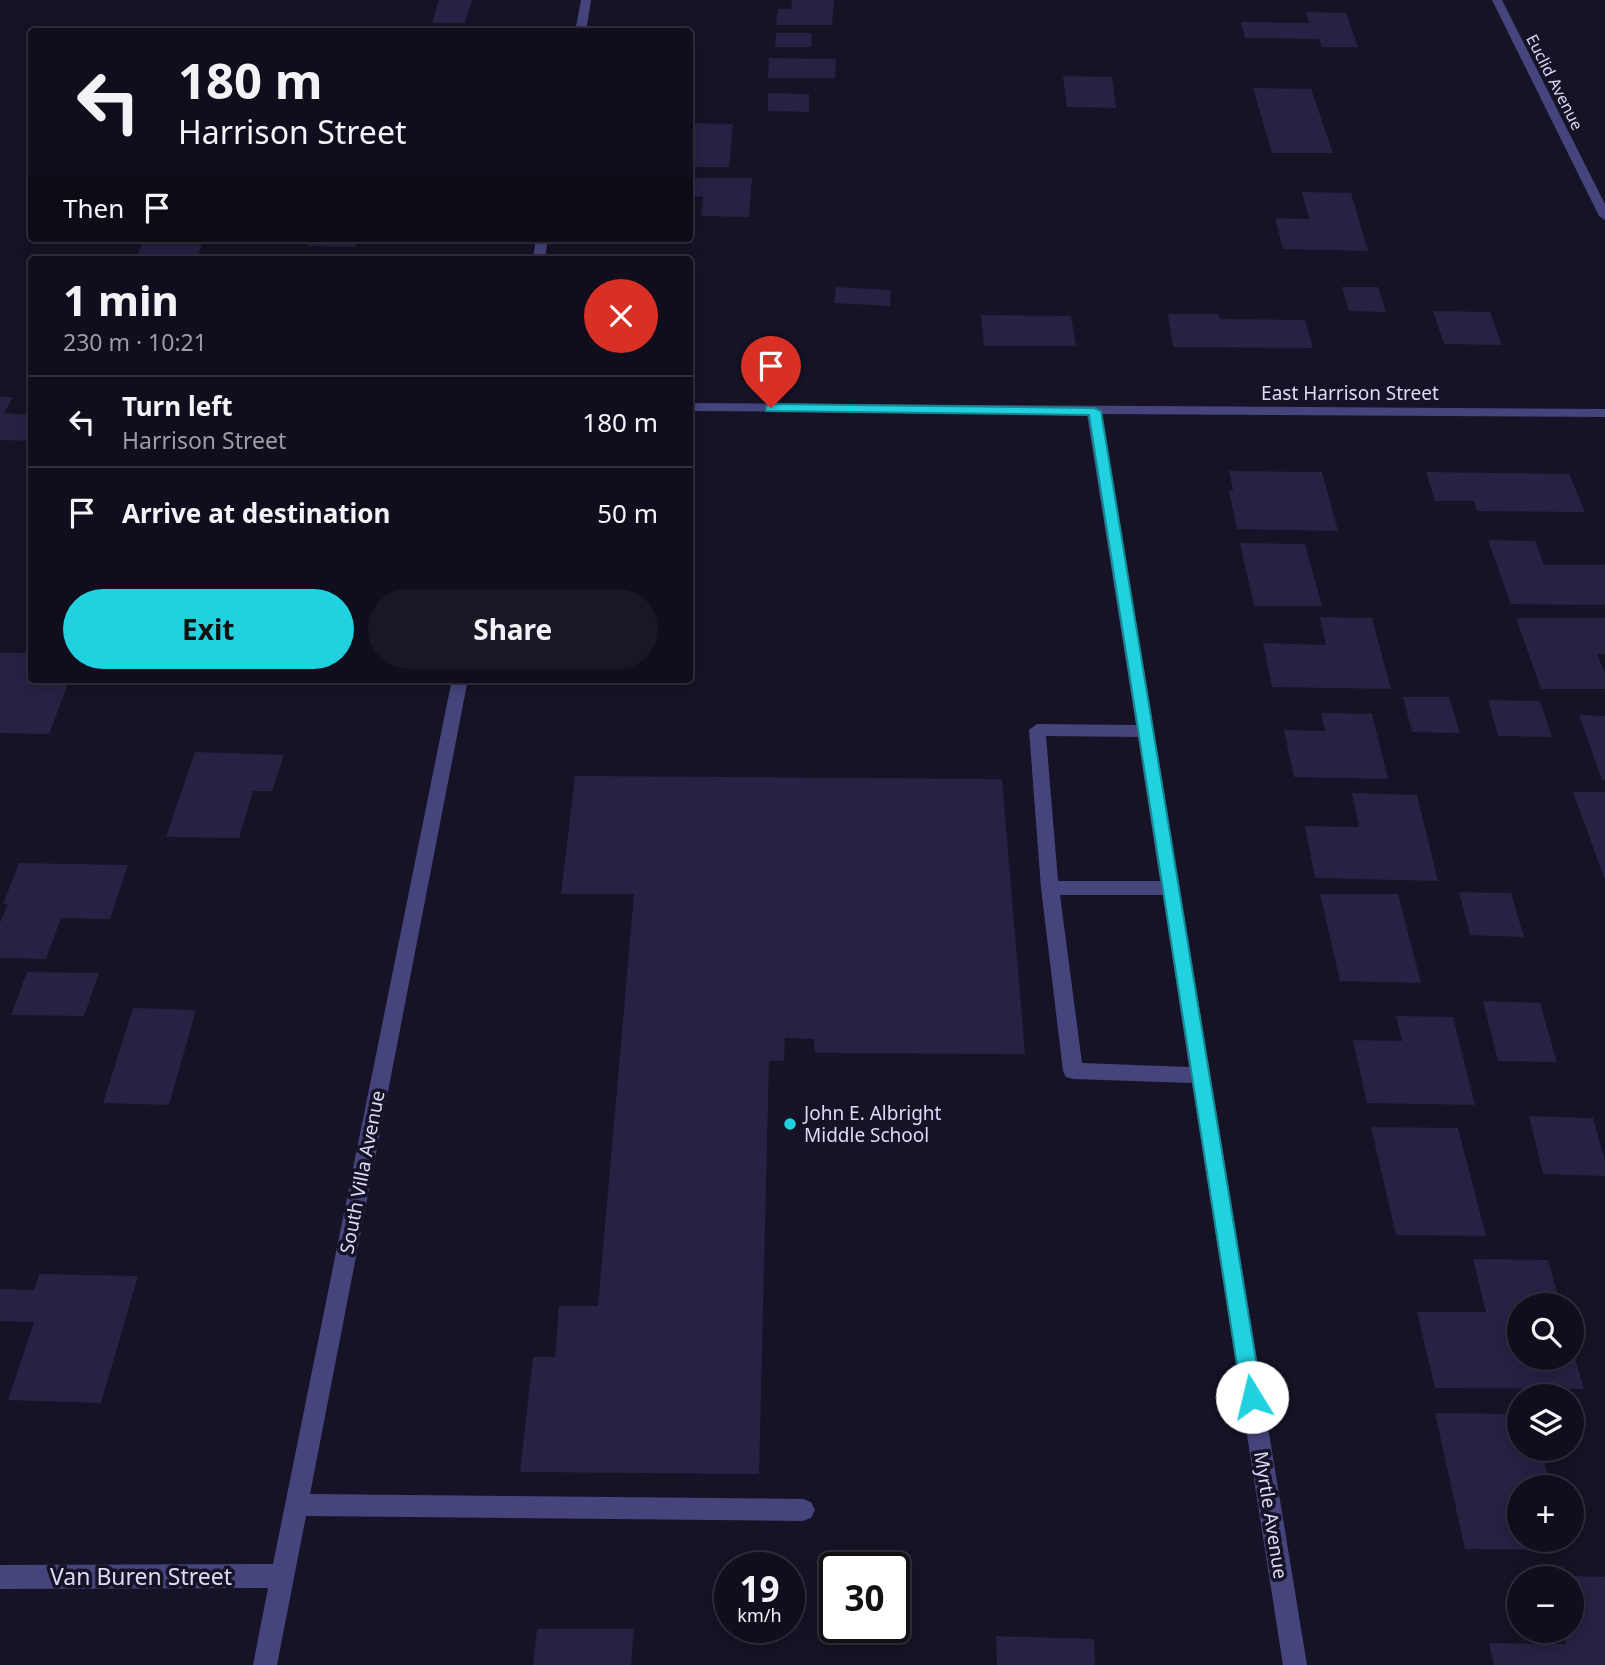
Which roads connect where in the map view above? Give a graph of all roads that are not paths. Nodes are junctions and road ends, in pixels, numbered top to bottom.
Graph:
1 (586, 0) edge
2 (1497, 0) edge
3 (581, 28) edge
4 (1605, 216) edge
5 (693, 407) edge
6 (1094, 411) junction
7 (1605, 413) edge
8 (459, 683) edge
9 (1146, 732) junction
10 (1050, 887) junction
11 (1170, 888) junction
12 (1200, 1075) junction
13 (295, 1505) junction
14 (803, 1510) dead end
15 (282, 1576) junction
16 (0, 1577) edge
17 (265, 1665) edge
18 (1295, 1665) edge

1 - 3 street
2 - 4 street, Euclid Avenue
5 - 6 street, East Harrison Street
6 - 7 street, East Harrison Street
6 - 9 street, Myrtle Avenue
8 - 13 street, South Villa Avenue
9 - 10 street
9 - 11 street, Myrtle Avenue
10 - 11 street
10 - 12 street
11 - 12 street, Myrtle Avenue
12 - 18 street, Myrtle Avenue
13 - 14 street
13 - 15 street, South Villa Avenue
15 - 16 street, Van Buren Street
15 - 17 street, South Villa Avenue

